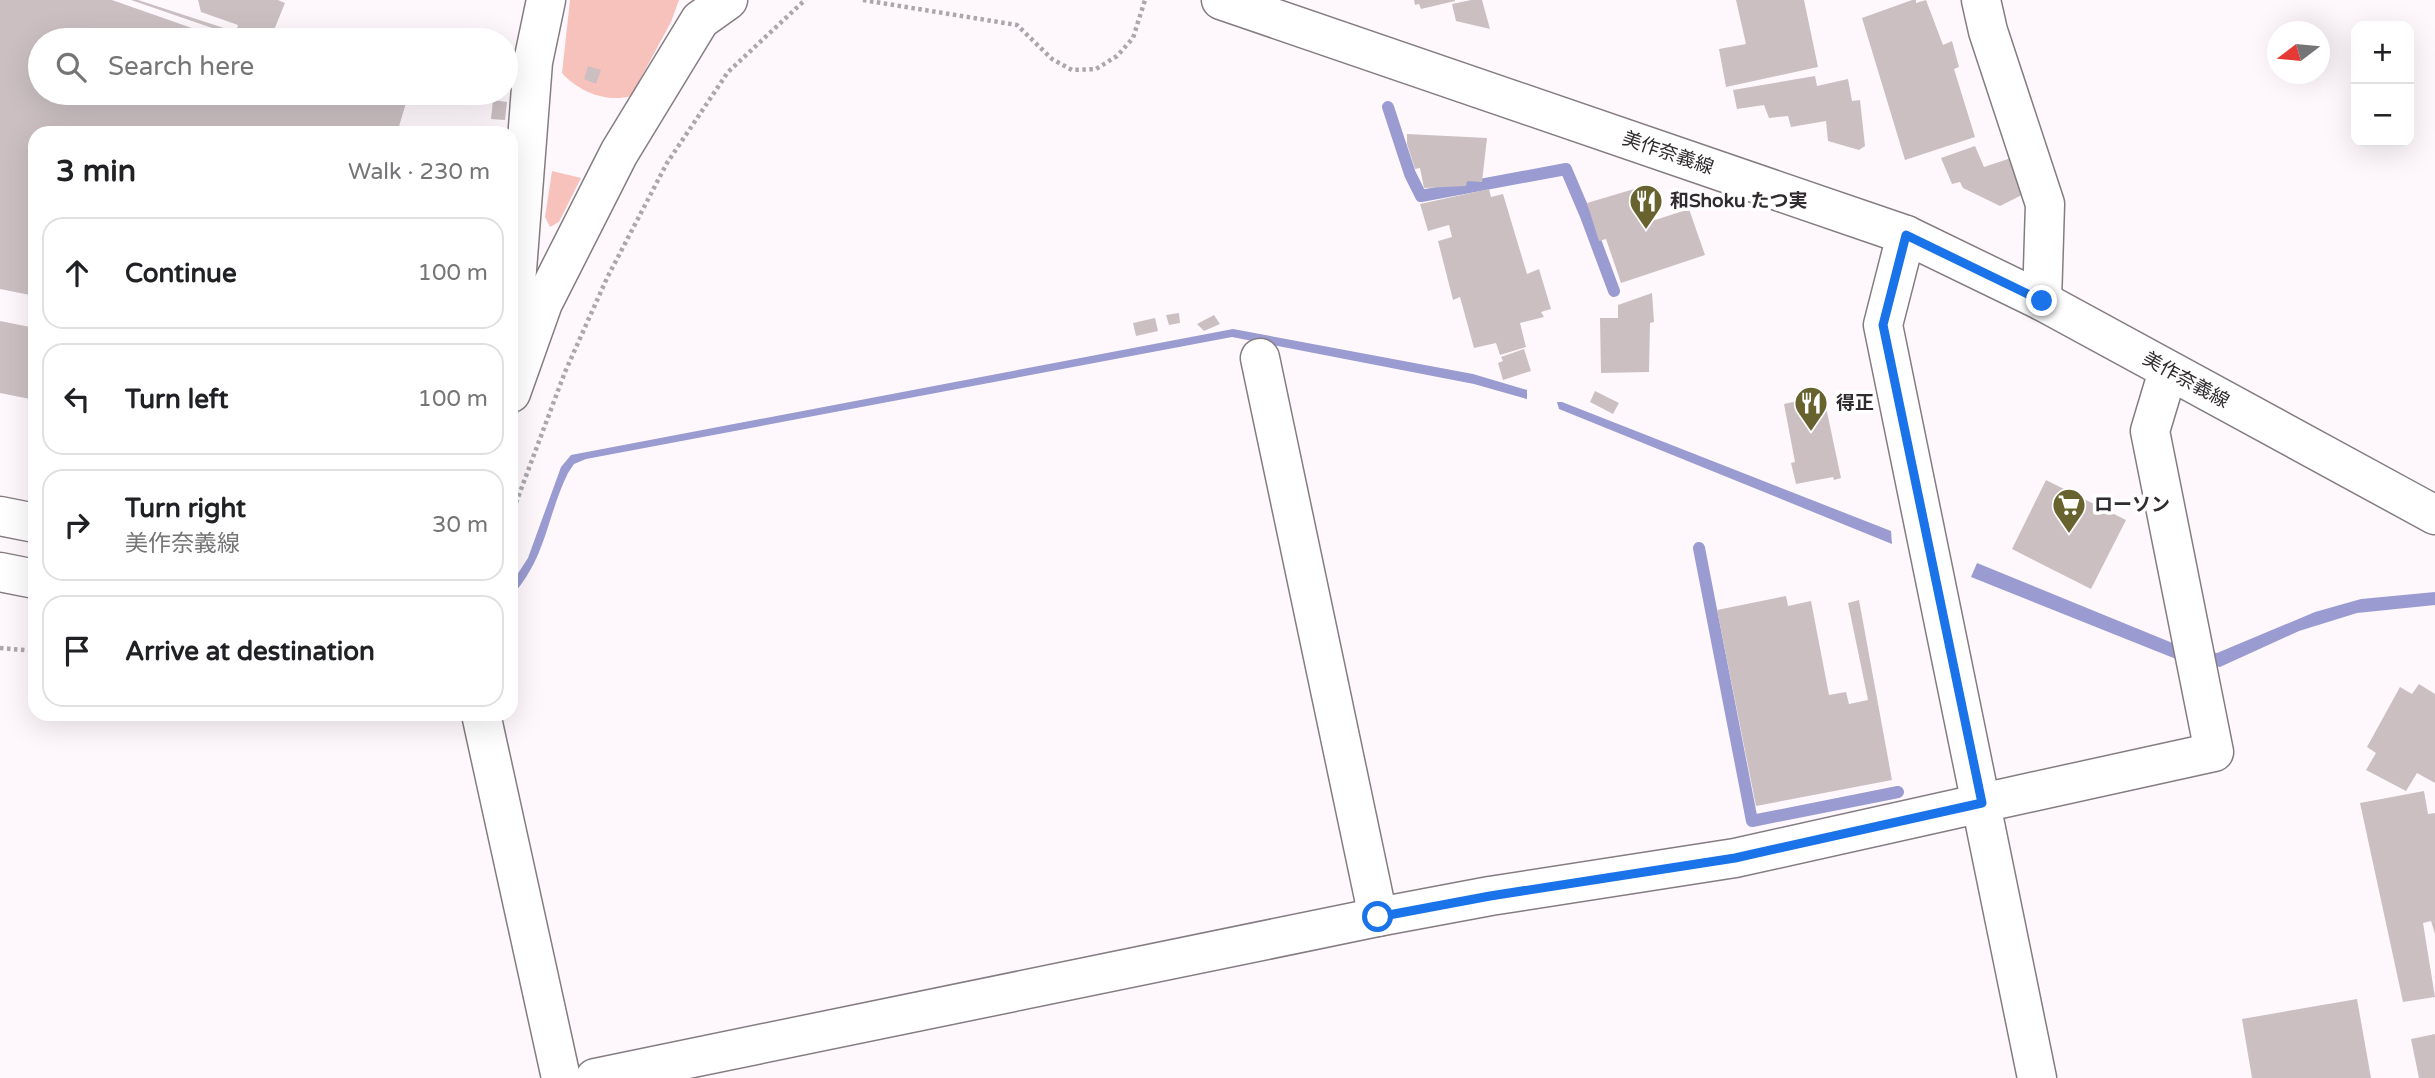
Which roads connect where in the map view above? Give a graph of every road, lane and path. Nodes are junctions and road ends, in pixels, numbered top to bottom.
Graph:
1 (546, 0) edge
2 (804, 0) edge
3 (863, 0) edge
4 (1145, 0) edge
5 (1221, 0) edge
6 (1981, 0) edge
7 (712, 7) edge
8 (1906, 235) junction
9 (518, 247) edge
10 (2042, 301) junction
11 (1260, 358) dead end
12 (2168, 371) junction
13 (518, 373) edge
14 (518, 497) edge
15 (2435, 515) edge
16 (0, 516) edge
17 (28, 522) edge
18 (0, 572) edge
19 (28, 578) edge
20 (0, 648) edge
21 (28, 651) edge
22 (483, 721) edge
23 (1982, 803) junction
24 (1378, 917) junction
25 (561, 1078) edge
26 (595, 1078) edge
27 (2037, 1078) edge

1 - 9 main road
2 - 14 path
3 - 4 path
5 - 8 main road, 美作奈義線
6 - 10 main road
7 - 13 main road
8 - 10 main road, 美作奈義線
8 - 23 main road
10 - 12 main road, 美作奈義線
11 - 24 main road
12 - 15 main road, 美作奈義線
12 - 23 main road
16 - 17 main road
18 - 19 main road
20 - 21 path
22 - 25 main road
23 - 24 main road
23 - 27 main road
24 - 26 main road

